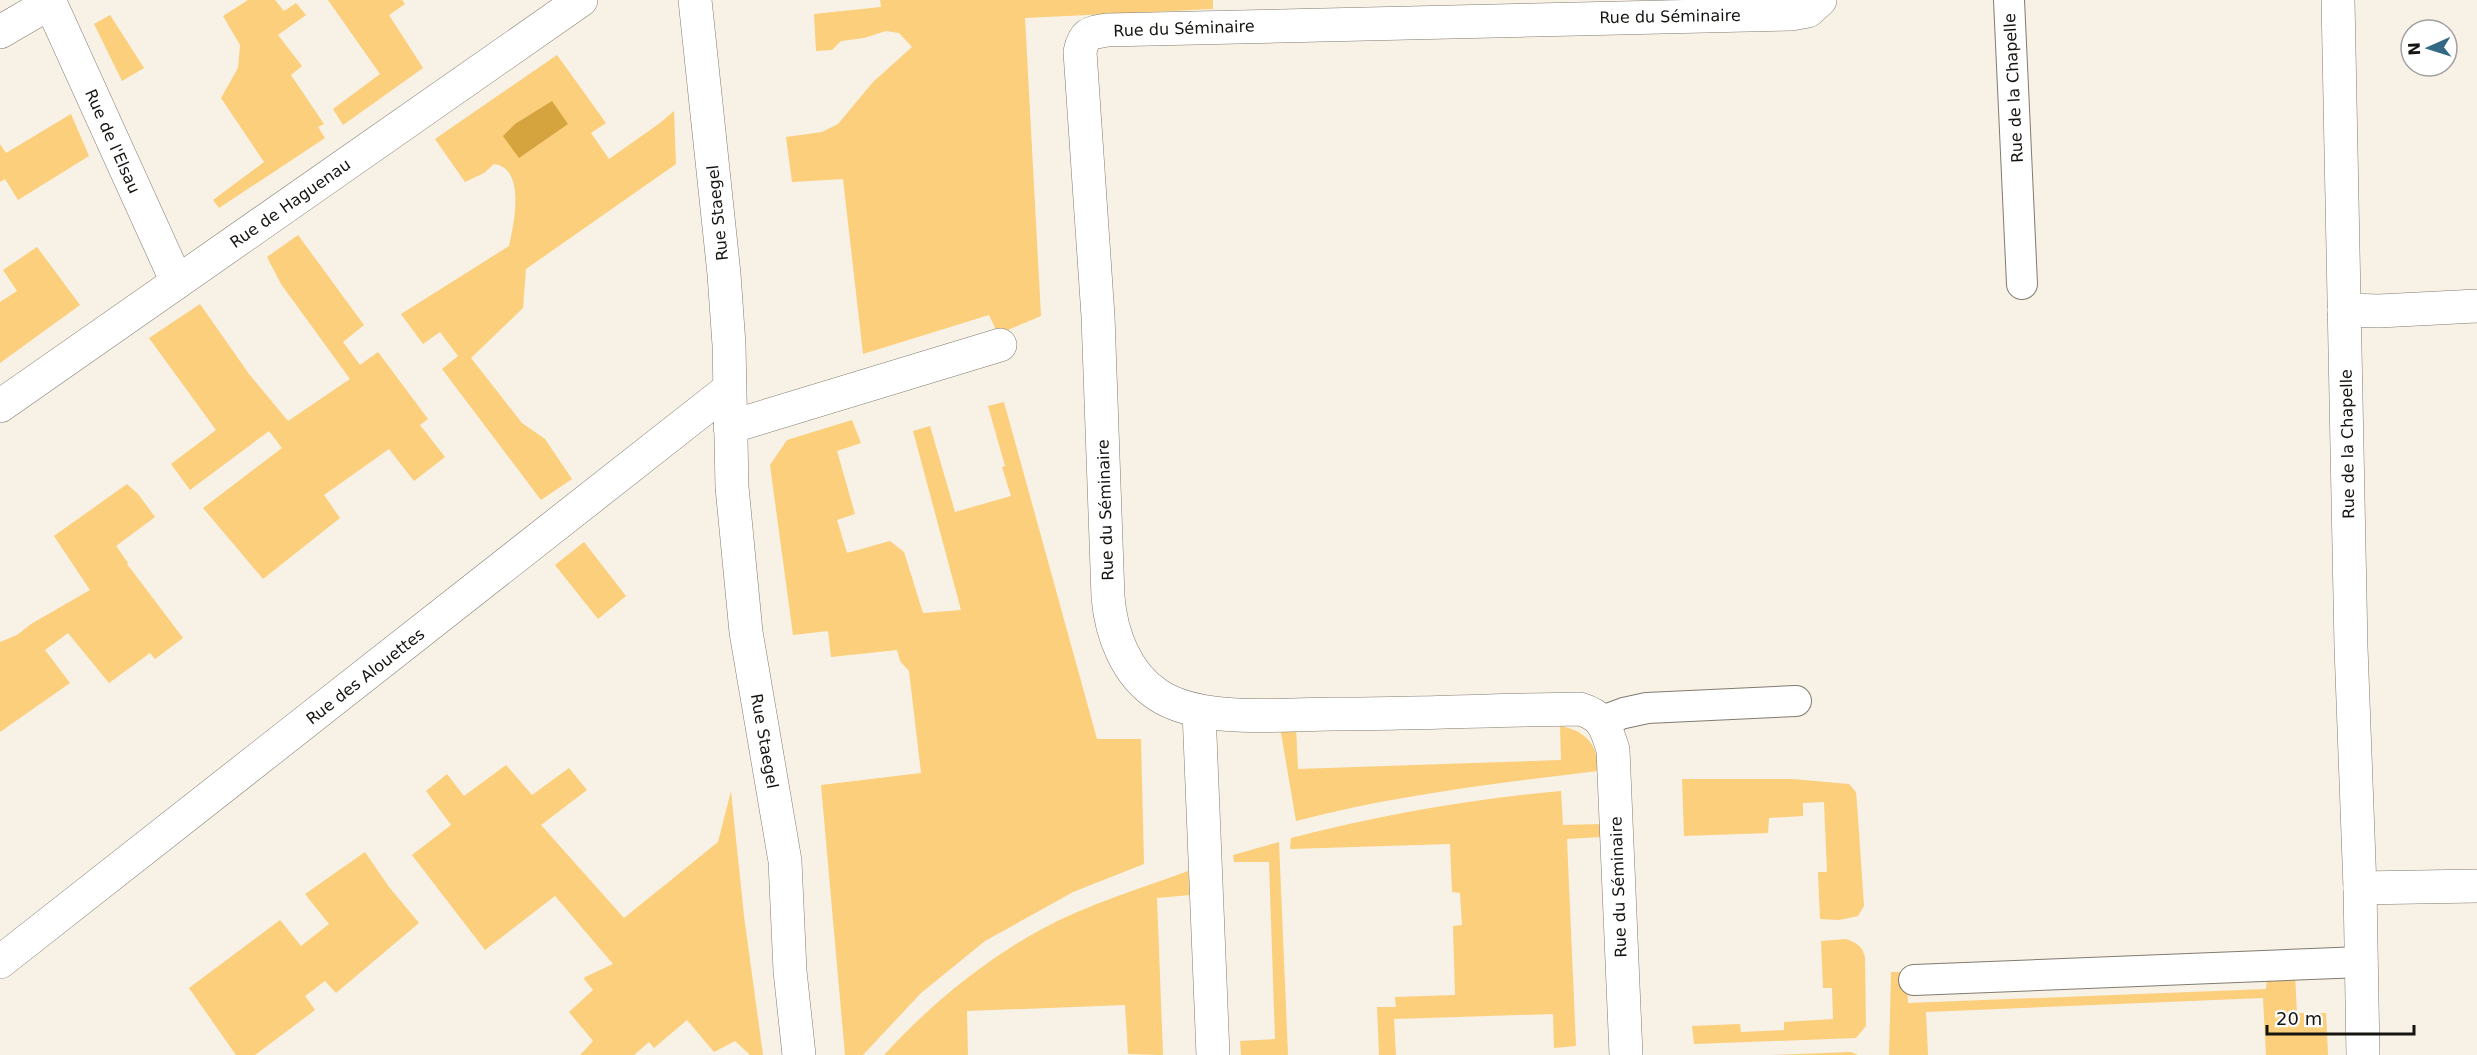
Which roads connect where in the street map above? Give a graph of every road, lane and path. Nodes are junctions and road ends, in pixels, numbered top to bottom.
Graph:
1 (581, 0) edge
2 (695, 0) edge
3 (1820, 0) edge
4 (2009, 0) edge
5 (2338, 0) edge
6 (49, 1) edge
7 (0, 32) edge
8 (177, 282) junction
9 (2022, 284) dead end
10 (2477, 306) edge
11 (2344, 309) junction
12 (1000, 345) dead end
13 (729, 389) junction
14 (0, 406) edge
15 (730, 427) junction
16 (1796, 701) dead end
17 (1199, 711) junction
18 (1602, 721) junction
19 (2477, 886) edge
20 (2360, 888) junction
21 (0, 962) edge
22 (2361, 962) junction
23 (1914, 980) dead end
24 (799, 1055) edge
25 (1213, 1055) edge
26 (1626, 1055) edge
27 (2363, 1055) edge

1 - 8 street, Rue de Haguenau
2 - 13 street, Rue Staegel
3 - 17 street, Rue du Séminaire
4 - 9 lane, Rue de la Chapelle
5 - 11 street, Rue de la Chapelle
6 - 7 street
6 - 8 street, Rue de l'Elsau
8 - 14 street, Rue de Haguenau
10 - 11 street
11 - 20 street, Rue de la Chapelle
12 - 15 street
13 - 15 street, Rue Staegel
13 - 21 street, Rue des Alouettes
15 - 24 street, Rue Staegel
16 - 18 lane
17 - 18 street, Rue du Séminaire
17 - 25 street
18 - 26 street, Rue du Séminaire
19 - 20 street
20 - 22 street, Rue de la Chapelle
22 - 23 lane
22 - 27 street, Rue de la Chapelle

